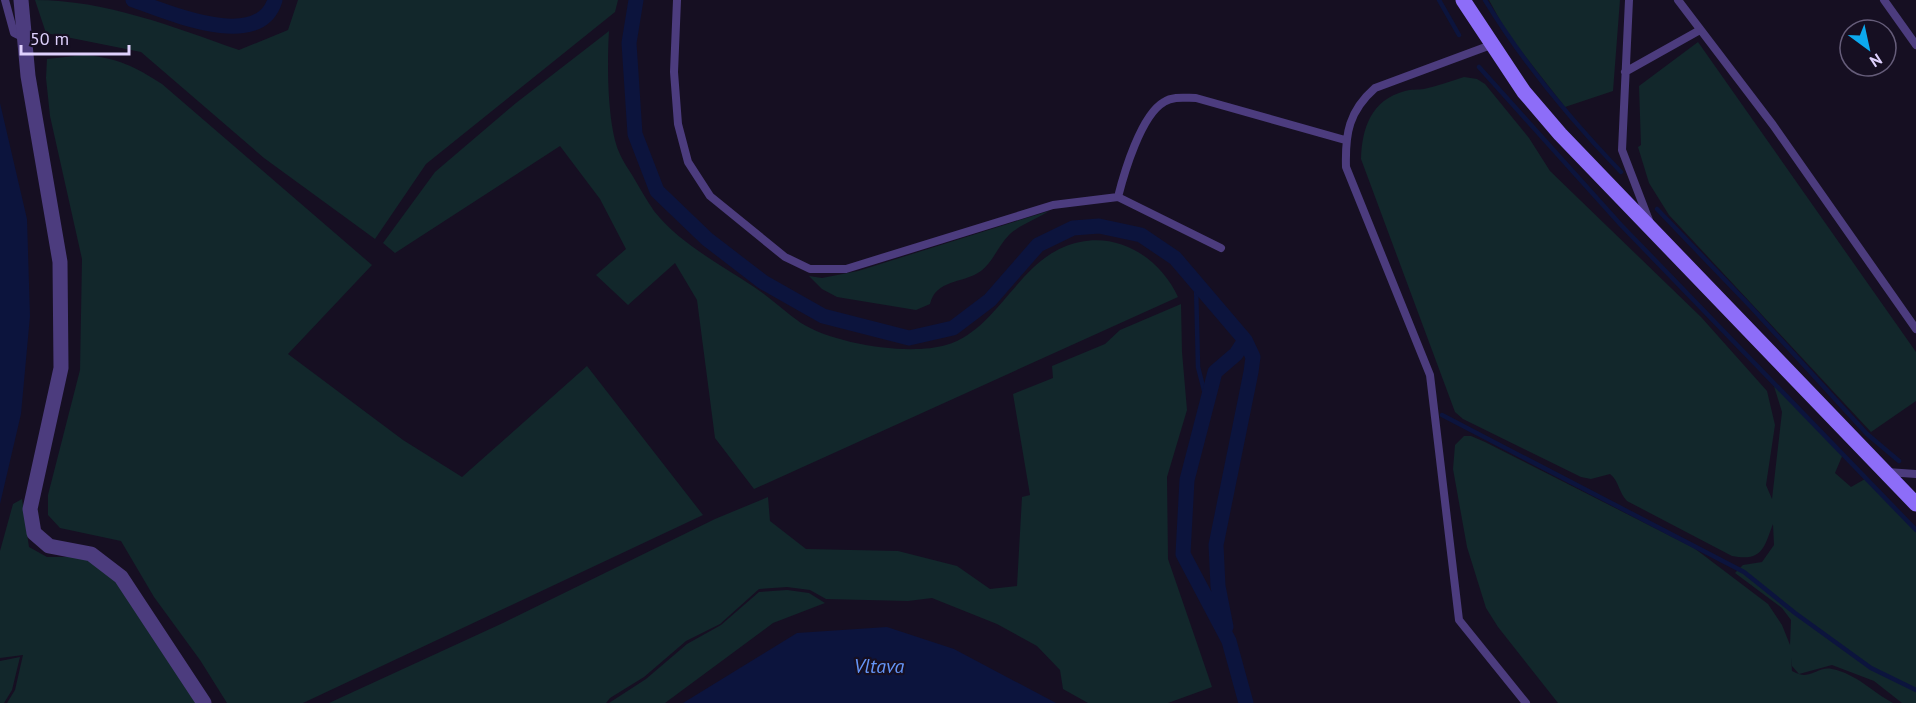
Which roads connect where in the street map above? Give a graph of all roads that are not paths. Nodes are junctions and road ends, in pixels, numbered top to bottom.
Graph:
1 (5, 0) edge
2 (21, 0) edge
3 (677, 0) edge
4 (1464, 0) edge
5 (1629, 0) edge
6 (1678, 0) edge
7 (1884, 0) edge
8 (1701, 30) junction
9 (24, 38) junction
10 (1491, 45) junction
11 (1916, 45) edge
12 (1625, 72) junction
13 (1345, 140) junction
14 (1118, 197) junction
15 (1654, 234) junction
16 (1221, 248) dead end
17 (1916, 329) edge
18 (1884, 472) junction
19 (1916, 474) edge
20 (1916, 504) edge
21 (204, 703) edge
22 (1526, 703) edge

1 - 9 lane
2 - 9 street
3 - 14 lane
4 - 10 main road
5 - 12 lane
6 - 8 lane
7 - 11 lane
8 - 12 lane
8 - 17 lane
9 - 21 street
10 - 13 lane
10 - 15 main road
12 - 15 lane
13 - 14 lane
13 - 22 lane
14 - 16 lane
15 - 18 main road
18 - 19 lane
18 - 20 main road

